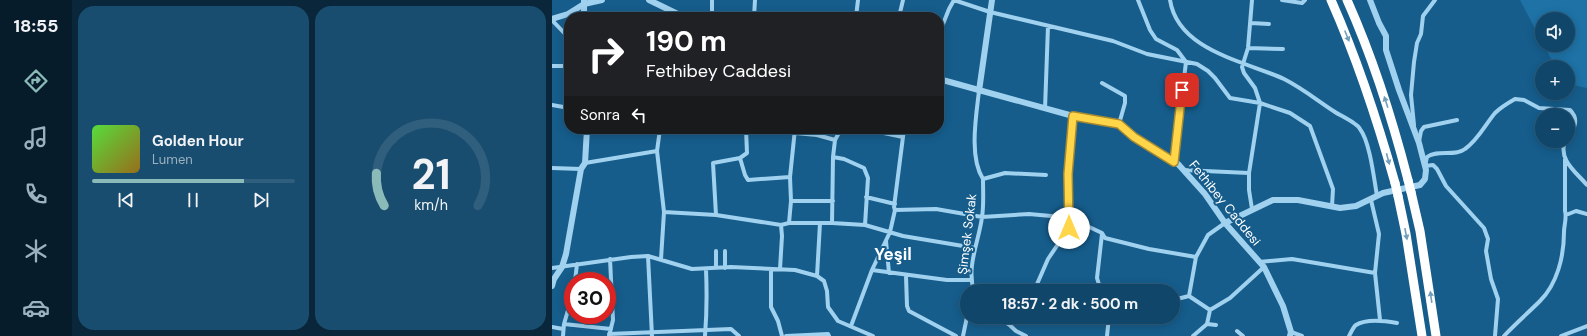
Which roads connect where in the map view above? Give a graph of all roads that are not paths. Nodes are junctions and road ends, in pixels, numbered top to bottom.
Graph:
1 (602, 0) edge
2 (648, 0) edge
3 (712, 0) edge
4 (755, 0) edge
5 (858, 0) edge
6 (903, 0) edge
7 (992, 0) edge
8 (1138, 0) edge
9 (1170, 0) edge
10 (1252, 0) edge
11 (1282, 0) edge
12 (1305, 0) edge
13 (1331, 0) edge
14 (1347, 0) edge
15 (1370, 0) edge
16 (1435, 0) edge
17 (584, 2) edge
18 (660, 2) edge
19 (571, 12) edge
20 (676, 12) edge
21 (712, 12) edge
22 (754, 12) edge
23 (857, 12) edge
24 (900, 12) edge
25 (990, 12) junction
26 (564, 16) edge
27 (552, 20) edge
28 (944, 22) edge
29 (1251, 23) junction
30 (1269, 24) dead end
31 (1048, 26) junction
32 (564, 33) edge
33 (1248, 48) junction
34 (1283, 49) dead end
35 (1186, 62) junction
36 (1243, 64) junction
37 (552, 66) edge
38 (564, 66) edge
39 (944, 80) edge
40 (1102, 83) dead end
41 (979, 91) junction
42 (1260, 103) junction
43 (552, 106) edge
44 (564, 107) edge
45 (1539, 108) edge
46 (1046, 109) junction
47 (1073, 116) junction
48 (1457, 120) dead end
49 (1119, 124) junction
50 (1413, 131) junction
51 (586, 134) edge
52 (659, 134) edge
53 (746, 134) edge
54 (795, 134) edge
55 (817, 134) edge
56 (838, 134) edge
57 (889, 134) edge
58 (903, 134) edge
59 (903, 137) junction
60 (835, 140) junction
61 (1419, 143) junction
62 (1563, 148) edge
63 (657, 151) junction
64 (833, 157) junction
65 (740, 158) junction
66 (1564, 159) junction
67 (1174, 162) junction
68 (583, 166) junction
69 (1425, 166) junction
70 (552, 168) edge
71 (1183, 170) junction
72 (1249, 173) junction
73 (1046, 175) dead end
74 (790, 177) junction
75 (983, 179) junction
76 (1587, 186) edge
77 (1377, 196) junction
78 (866, 197) junction
79 (1371, 200) junction
80 (791, 201) junction
81 (833, 201) junction
82 (895, 204) junction
83 (1332, 206) junction
84 (1252, 209) junction
85 (895, 210) junction
86 (664, 212) junction
87 (1587, 214) edge
88 (716, 215) junction
89 (1566, 215) junction
90 (982, 217) junction
91 (1070, 218) junction
92 (789, 223) junction
93 (832, 223) junction
94 (1225, 223) junction
95 (820, 224) junction
96 (781, 225) junction
97 (865, 225) junction
98 (890, 232) junction
99 (1102, 233) junction
100 (886, 241) junction
101 (975, 248) junction
102 (716, 251) dead end
103 (725, 251) dead end
104 (648, 256) junction
105 (1196, 257) junction
106 (610, 259) junction
107 (662, 259) junction
108 (1259, 262) junction
109 (577, 264) junction
110 (562, 267) junction
111 (1264, 267) junction
112 (552, 268) edge
113 (716, 268) junction
114 (725, 268) junction
115 (706, 269) junction
116 (771, 269) junction
117 (780, 269) junction
118 (872, 270) junction
119 (576, 272) edge
120 (888, 273) junction
121 (1375, 273) junction
122 (817, 276) junction
123 (906, 276) junction
124 (971, 280) junction
125 (972, 284) edge
126 (1037, 284) edge
127 (1099, 284) edge
128 (552, 286) edge
129 (1189, 296) junction
130 (1180, 298) edge
131 (1210, 310) junction
132 (1380, 320) junction
133 (1397, 323) dead end
134 (564, 324) joint
135 (966, 324) edge
136 (1008, 324) edge
137 (1108, 324) edge
138 (1207, 324) junction
139 (1216, 325) dead end
140 (851, 326) junction
141 (1587, 326) edge
142 (552, 327) edge
143 (563, 329) junction
144 (610, 329) junction
145 (706, 330) junction
146 (1237, 331) dead end
147 (651, 334) edge
148 (1291, 334) edge
149 (609, 335) edge
150 (562, 336) edge
151 (705, 336) edge
152 (739, 336) edge
153 (782, 336) edge
154 (786, 336) edge
155 (829, 336) edge
156 (873, 336) edge
157 (956, 336) edge
158 (963, 336) edge
159 (1026, 336) edge
160 (1107, 336) edge
161 (1193, 336) edge
162 (1243, 336) edge
163 (1302, 336) edge
164 (1349, 336) edge
165 (1422, 336) edge
166 (1436, 336) edge
167 (1495, 336) edge
168 (1504, 336) edge
169 (1561, 336) edge

1 - 17 street
2 - 18 street
3 - 21 street
4 - 22 street
5 - 23 street
6 - 24 street
7 - 25 street
8 - 35 street
9 - 36 street
10 - 29 street
11 - 12 street
13 -> 165 highway, bridge
166 -> 14 highway, bridge
15 - 50 street
16 - 50 street
17 - 19 street
18 - 20 street
25 - 28 street
25 - 31 street
25 - 41 street
26 - 27 street
27 - 32 street
29 - 30 street
29 - 33 street
31 - 35 street
31 - 46 street
33 - 34 street
33 - 36 street
35 - 42 street
35 - 67 street
36 - 42 street
36 - 77 street
37 - 38 street
39 - 41 street
40 - 49 street
41 - 46 street
41 - 75 street
42 - 72 street
42 - 83 street
43 - 44 street
45 - 69 street
46 - 47 street
47 - 49 street
47 - 91 street
48 - 61 street
49 - 67 street, Fethibey Caddesi
50 - 61 street
51 - 68 street
52 - 63 street
53 - 65 street
54 - 74 street
55 - 60 street
56 - 60 street
57 - 59 street
58 - 59 street
59 - 82 street
60 - 64 street
61 - 69 street
62 - 66 street
63 - 68 street
63 - 86 street
64 - 78 street
64 - 81 street
65 - 74 street
65 - 88 street
66 - 76 street
66 - 89 street
67 - 71 street, Fethibey Caddesi
68 - 70 street
68 - 110 street
69 - 77 street
69 - 167 street
71 - 72 street
71 - 94 street, Fethibey Caddesi
72 - 84 street
73 - 75 street
74 - 80 street
75 - 90 street, Şimşek Sokak
77 - 79 street
78 - 82 street
78 - 97 street
79 - 83 street
79 - 121 street
80 - 81 street
80 - 92 street
81 - 93 street
82 - 85 street
83 - 84 street
84 - 94 street
85 - 90 street
85 - 98 street
86 - 88 street
86 - 107 street
87 - 89 street
88 - 96 street
89 - 168 street
90 - 91 street
90 - 101 street, Şimşek Sokak
91 - 99 street
91 - 126 street
92 - 95 street
92 - 96 street
93 - 95 street
93 - 97 street
94 - 105 street
94 - 108 street, Fethibey Caddesi
95 - 122 street
96 - 117 street
97 - 98 street
98 - 100 street
98 - 101 street
99 - 105 street
99 - 127 street
100 - 118 street
100 - 120 street
101 - 124 street, Şimşek Sokak
102 - 113 street
103 - 114 street
104 - 106 street
104 - 107 street
104 - 147 street
105 - 129 street
106 - 109 street
106 - 144 street
107 - 115 street
108 - 111 street, Fethibey Caddesi
108 - 121 street
109 - 110 street
109 - 119 street
110 - 112 street
110 - 128 street
111 - 131 street
111 - 148 street, Fethibey Caddesi
113 - 114 street
113 - 115 street
114 - 116 street
115 - 145 street
116 - 117 street
116 - 153 street
117 - 122 street
118 - 120 street
118 - 140 street
120 - 123 street
121 - 132 street
122 - 140 street
123 - 124 street
123 - 157 street
124 - 125 street, Şimşek Sokak
129 - 130 street
129 - 131 street
131 - 138 street
132 - 133 street
132 - 164 street
134 - 143 street
134 - 144 street
135 - 158 street
136 - 159 street
137 - 160 street
138 - 139 street
138 - 161 street
140 - 156 street
141 - 169 street
142 - 143 street
143 - 150 street
144 - 149 street
145 - 147 street
145 - 151 street
145 - 152 street
146 - 162 street
147 - 149 street
148 - 163 street
154 - 155 street

